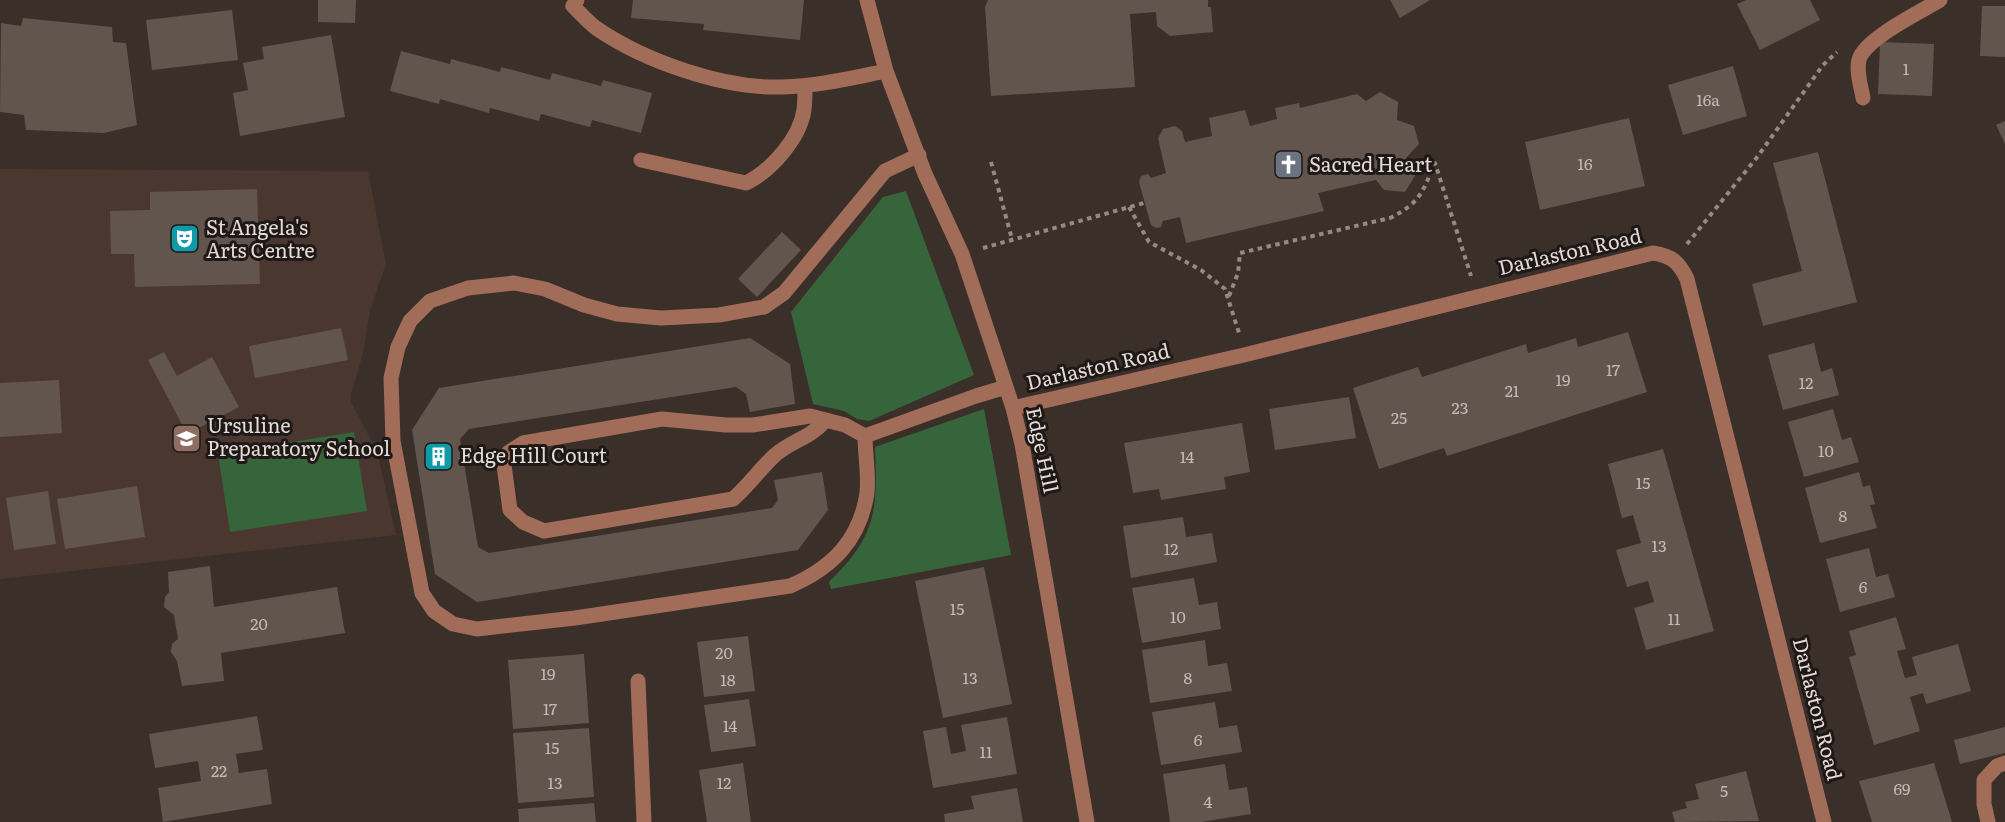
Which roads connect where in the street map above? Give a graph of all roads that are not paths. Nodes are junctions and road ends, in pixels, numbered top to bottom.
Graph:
1 (867, 0) edge
2 (1940, 0) edge
3 (571, 2) edge
4 (886, 71) junction
5 (805, 86) junction
6 (1863, 98) dead end
7 (919, 155) junction
8 (641, 160) dead end
9 (1006, 387) junction
10 (1013, 408) junction
11 (825, 421) junction
12 (865, 436) junction
13 (638, 681) dead end
14 (2005, 763) edge
15 (644, 822) edge
16 (1087, 822) edge
17 (1824, 822) edge
18 (1989, 822) edge

1 - 4 street, Edge Hill
2 - 6 street
3 - 5 street
4 - 5 street
4 - 7 street, Edge Hill
5 - 8 street
7 - 9 street, Edge Hill
7 - 12 street
9 - 10 street, Edge Hill
9 - 12 street
10 - 16 street, Edge Hill
10 - 17 street, Darlaston Road
11 - 11 street
11 - 12 street
13 - 15 street
14 - 18 street

